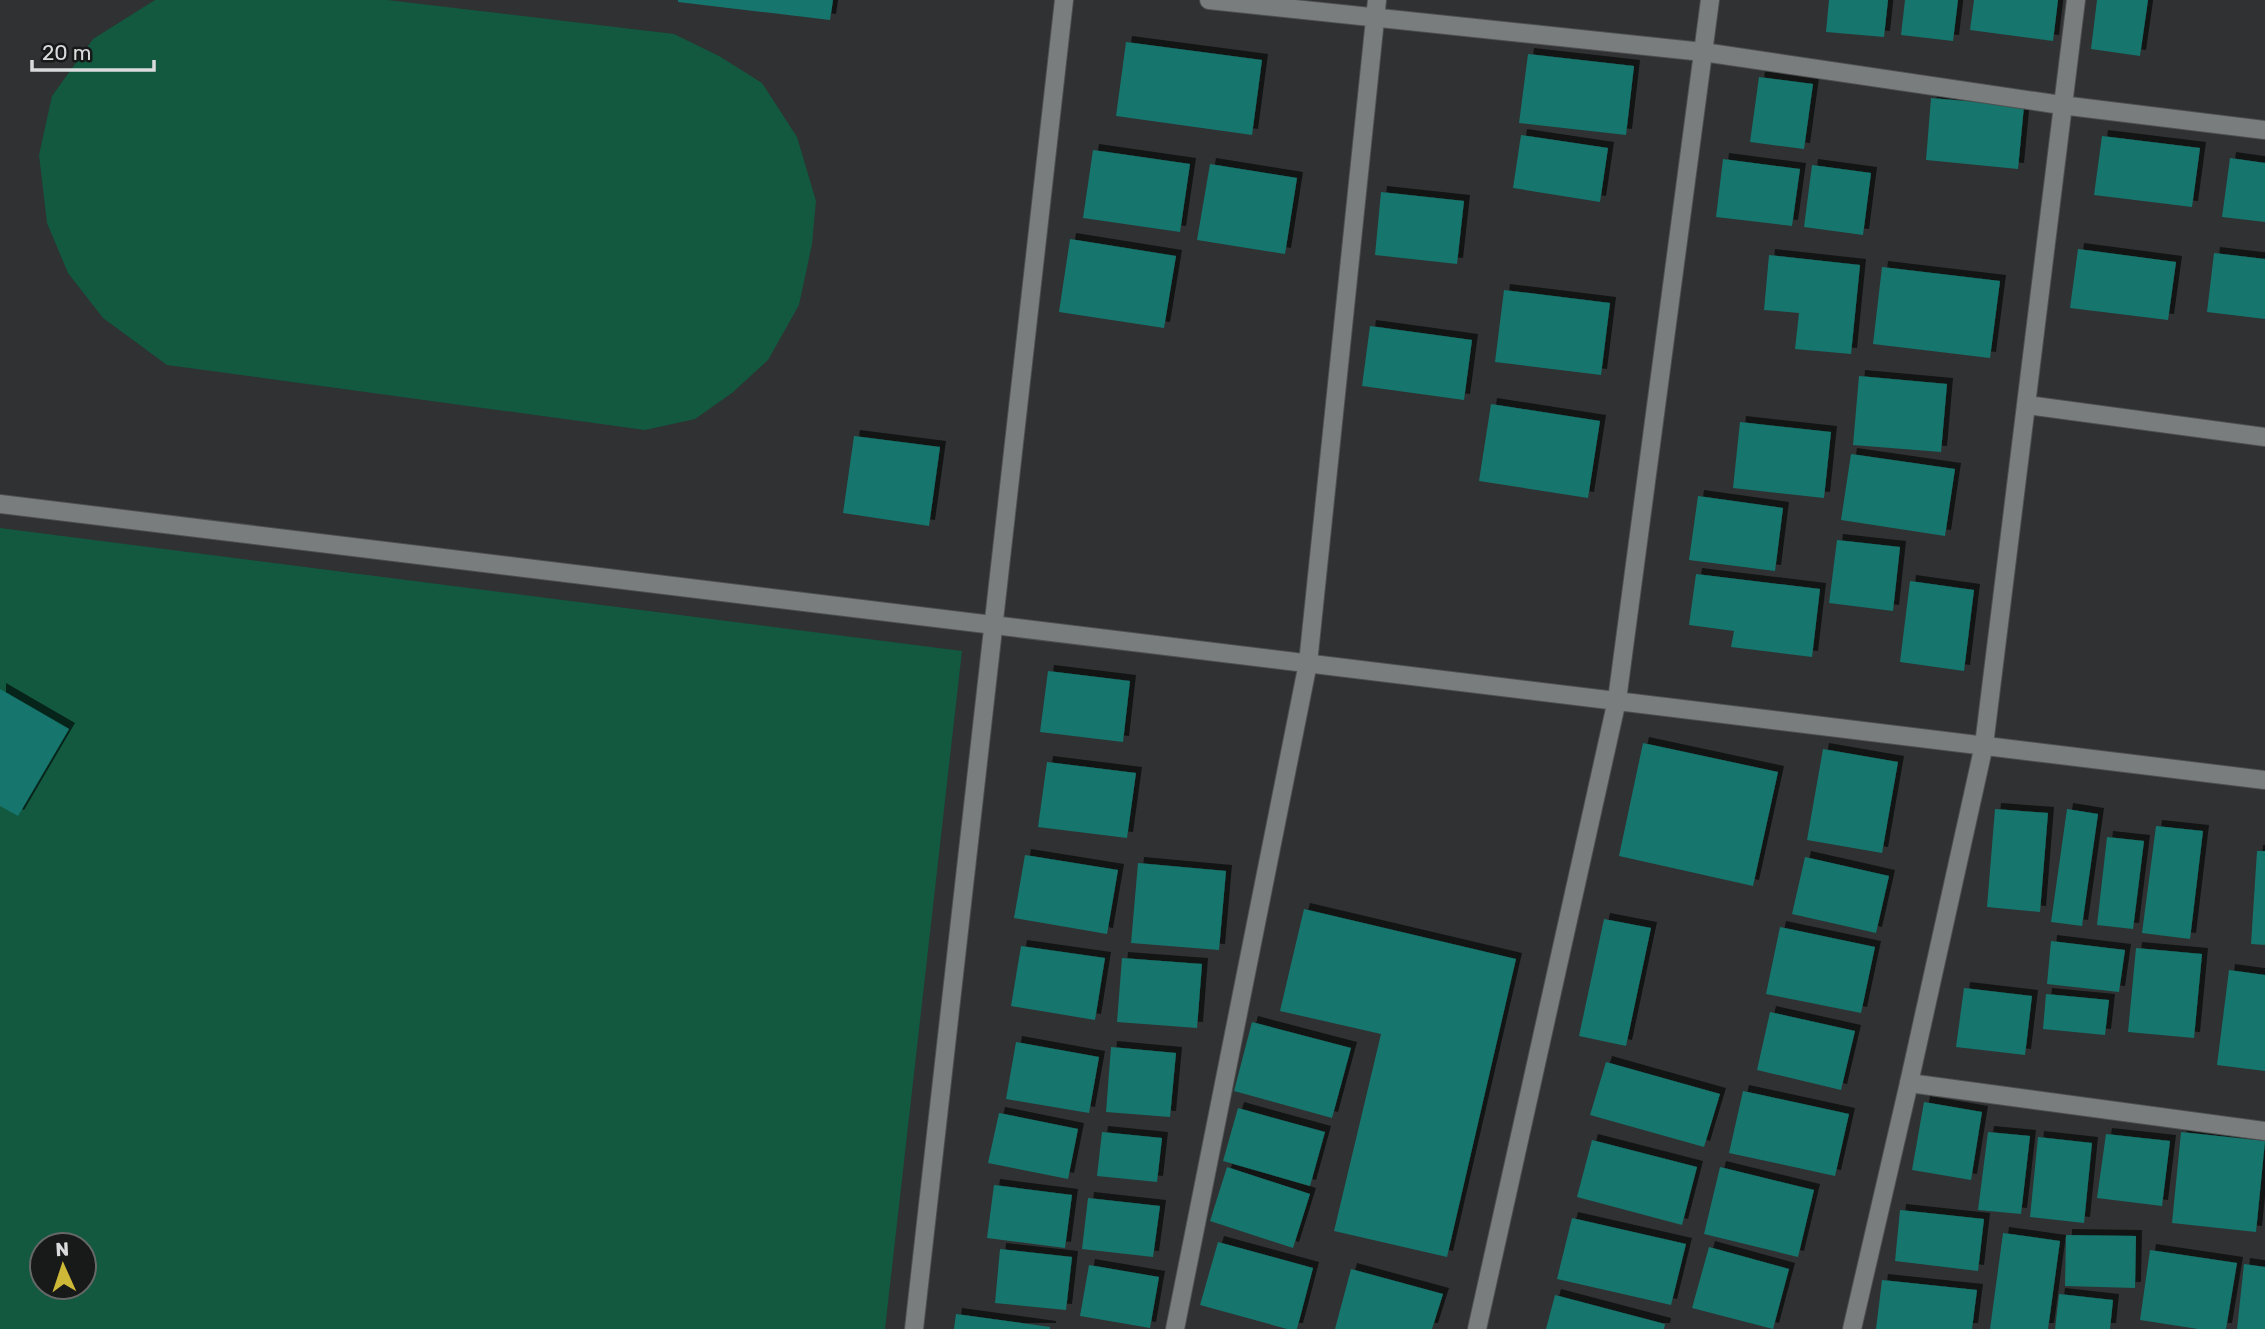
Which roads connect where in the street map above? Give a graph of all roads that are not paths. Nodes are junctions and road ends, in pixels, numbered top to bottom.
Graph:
1 (1064, 0) edge
2 (1209, 0) edge
3 (1377, 0) edge
4 (1710, 0) edge
5 (2076, 0) edge
6 (1375, 18) junction
7 (1703, 52) junction
8 (2061, 105) junction
9 (2265, 130) edge
10 (2027, 405) junction
11 (2265, 437) edge
12 (0, 504) edge
13 (993, 623) junction
14 (1308, 663) junction
15 (1617, 700) junction
16 (1984, 745) junction
17 (2265, 779) edge
18 (1909, 1083) junction
19 (2265, 1131) edge
20 (914, 1329) edge
21 (1175, 1329) edge
22 (1476, 1329) edge
23 (1852, 1329) edge

1 - 13 street
2 - 6 street
3 - 6 street
4 - 7 street
5 - 8 street
6 - 7 street
6 - 14 street
7 - 8 street
7 - 15 street
8 - 9 street
8 - 10 street
10 - 11 street
10 - 16 street
12 - 13 street
13 - 14 street
13 - 20 street
14 - 15 street
14 - 21 street
15 - 16 street
15 - 22 street
16 - 17 street
16 - 18 street
18 - 19 street
18 - 23 street

